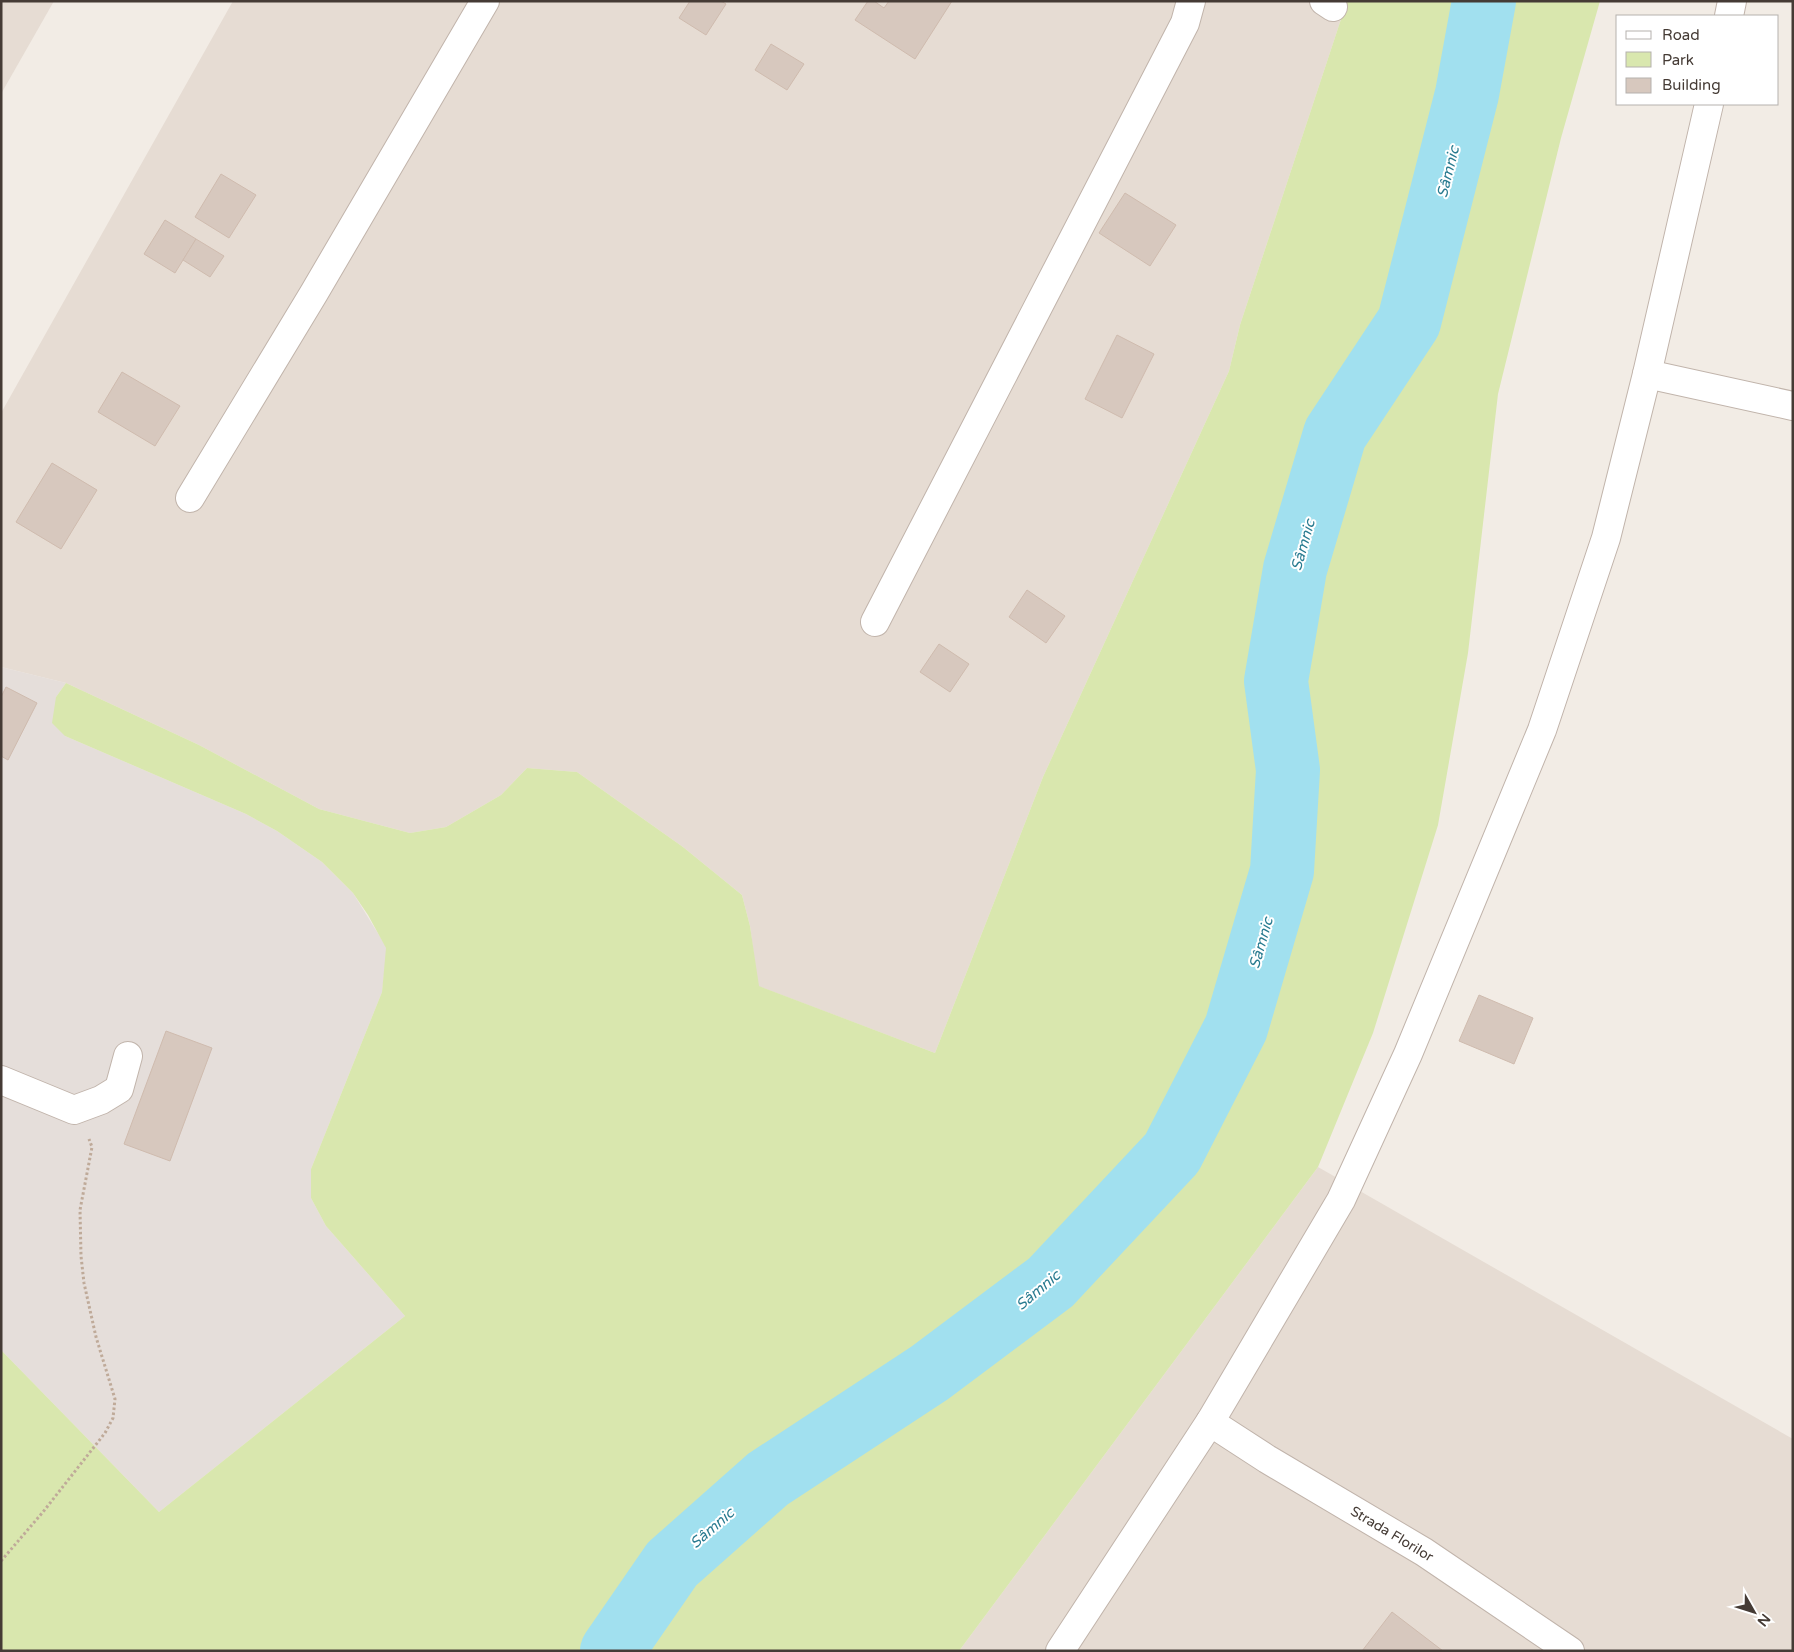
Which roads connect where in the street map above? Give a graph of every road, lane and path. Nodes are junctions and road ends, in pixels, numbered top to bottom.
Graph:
1 (485, 1) edge
2 (1191, 1) edge
3 (1732, 1) edge
4 (1729, 15) edge
5 (1709, 105) edge
6 (1647, 374) junction
7 (1793, 406) edge
8 (190, 498) dead end
9 (875, 622) dead end
10 (128, 1056) dead end
11 (1, 1080) edge
12 (74, 1110) junction
13 (1210, 1422) junction
14 (1, 1561) edge
15 (1060, 1651) edge
16 (1570, 1651) edge

1 - 8 street
2 - 9 street
3 - 4 street
5 - 6 street
6 - 7 street
6 - 13 street
10 - 12 street
11 - 12 street
12 - 14 path
13 - 15 street
13 - 16 street, Strada Florilor

